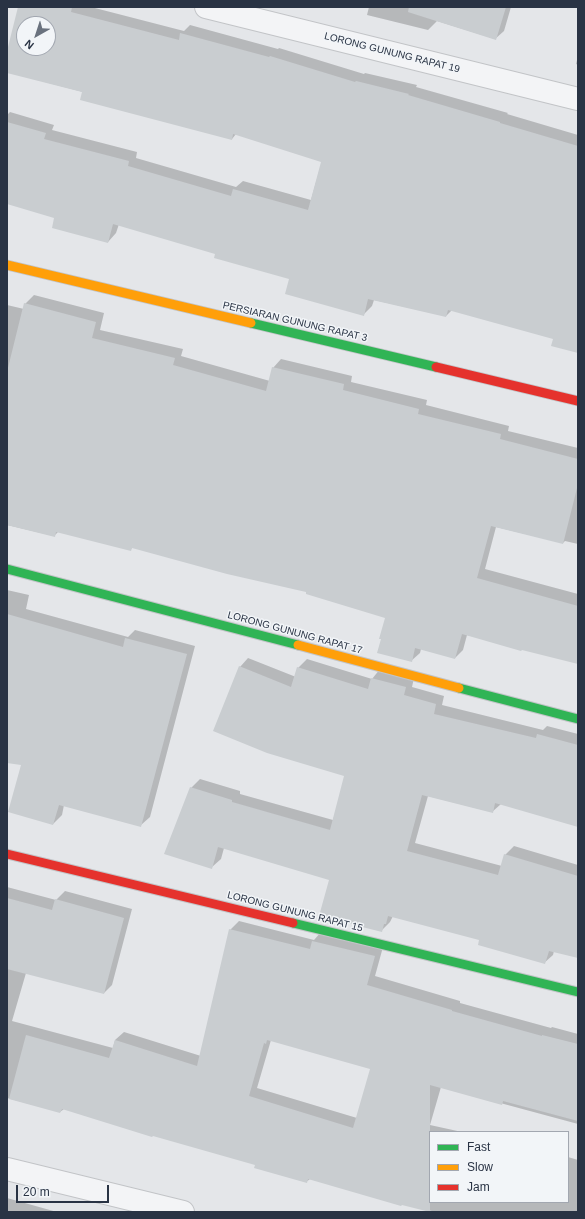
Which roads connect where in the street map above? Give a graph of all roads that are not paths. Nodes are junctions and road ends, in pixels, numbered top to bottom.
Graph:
1 (206, 7) edge
2 (578, 99) edge
3 (7, 265) edge
4 (578, 401) edge
5 (7, 569) edge
6 (578, 719) edge
7 (7, 854) edge
8 (578, 992) edge
9 (7, 1168) edge
10 (183, 1212) edge

1 - 2 street, LORONG GUNUNG RAPAT 19
3 - 4 street, PERSIARAN GUNUNG RAPAT 3
5 - 6 street, LORONG GUNUNG RAPAT 17
7 - 8 street, LORONG GUNUNG RAPAT 15
9 - 10 street

